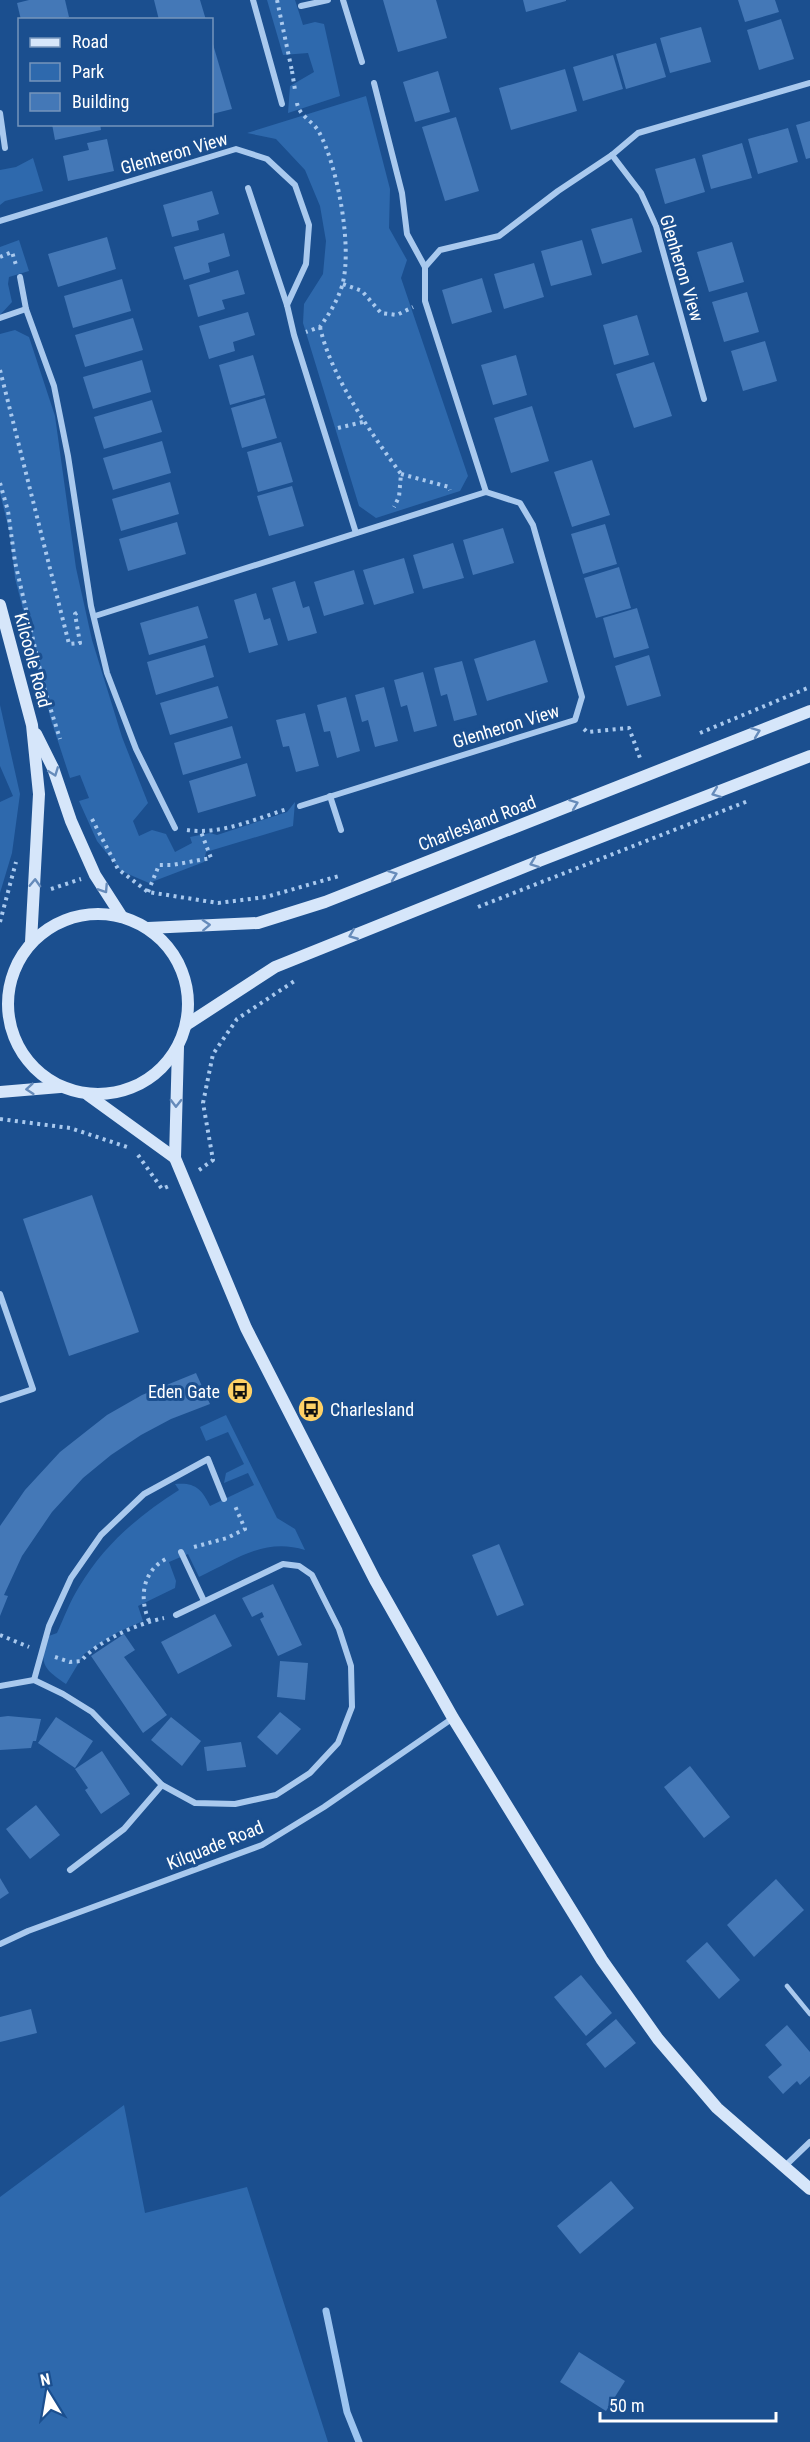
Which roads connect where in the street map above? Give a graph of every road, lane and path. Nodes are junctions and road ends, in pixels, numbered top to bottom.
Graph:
1 (253, 0) edge
2 (278, 0) edge
3 (328, 0) edge
4 (344, 0) edge
5 (301, 6) dead end
6 (362, 62) dead end
7 (275, 79) junction
8 (374, 83) dead end
9 (810, 83) edge
10 (282, 104) dead end
11 (298, 109) dead end
12 (0, 113) edge
13 (5, 148) dead end
14 (612, 155) junction
15 (248, 188) dead end
16 (0, 221) edge
17 (0, 256) edge
18 (425, 267) junction
19 (20, 277) joint
20 (343, 284) junction
21 (425, 301) junction
22 (287, 304) junction
23 (26, 309) junction
24 (0, 318) edge
25 (320, 327) junction
26 (294, 335) junction
27 (0, 370) edge
28 (704, 399) dead end
29 (363, 422) junction
30 (324, 431) junction
31 (401, 474) junction
32 (0, 483) edge
33 (486, 492) junction
34 (453, 502) junction
35 (386, 524) junction
36 (356, 533) junction
37 (0, 605) edge
38 (91, 606) junction
39 (94, 616) junction
40 (810, 711) edge
41 (575, 720) junction
42 (32, 725) junction
43 (61, 742) dead end
44 (810, 756) edge
45 (639, 758) dead end
46 (330, 796) junction
47 (752, 800) dead end
48 (300, 806) joint
49 (87, 809) dead end
50 (175, 828) joint
51 (340, 830) dead end
52 (201, 832) junction
53 (17, 858) dead end
54 (118, 869) junction
55 (95, 874) junction
56 (148, 892) junction
57 (35, 895) junction
58 (7, 902) junction
59 (475, 908) dead end
60 (122, 916) junction
61 (274, 918) junction
62 (0, 922) edge
63 (148, 928) junction
64 (32, 942) junction
65 (292, 960) junction
66 (3, 1008) edge
67 (186, 1025) junction
68 (178, 1047) junction
69 (60, 1087) junction
70 (0, 1092) edge
71 (88, 1095) junction
72 (0, 1119) edge
73 (175, 1158) junction
74 (184, 1180) junction
75 (0, 1294) edge
76 (0, 1400) edge
77 (224, 1498) dead end
78 (181, 1552) dead end
79 (204, 1601) junction
80 (176, 1615) joint
81 (0, 1635) edge
82 (41, 1652) junction
83 (34, 1680) junction
84 (0, 1686) edge
85 (453, 1718) junction
86 (162, 1785) junction
87 (70, 1870) dead end
88 (0, 1944) edge
89 (787, 1986) dead end
90 (810, 2014) edge
91 (810, 2142) edge
92 (784, 2168) junction
93 (810, 2189) edge

1 - 7 street
2 - 7 path
3 - 5 street
4 - 6 street
7 - 10 street
8 - 18 street
9 - 14 street
11 - 20 path
12 - 13 street
14 - 18 street
14 - 28 street, Glenheron View
15 - 22 street
16 - 22 street, Glenheron View
17 - 19 path
18 - 21 street
19 - 23 street
20 - 21 path
20 - 25 path
21 - 33 street
22 - 26 street
23 - 24 street
23 - 38 street
25 - 26 path
25 - 29 path
26 - 30 street
27 - 38 path
29 - 30 path
29 - 31 path
30 - 36 street
31 - 34 path
31 - 35 path
32 - 43 path
33 - 34 street
33 - 41 street, Glenheron View
34 - 35 street
35 - 36 street
36 - 39 street
37 - 42 main road, Kilcoole Road
38 - 39 street
39 - 50 street
61 -> 40 main road, Charlesland Road
41 - 45 path
41 - 46 street, Glenheron View
42 -> 55 main road
57 -> 42 main road
44 -> 65 main road
46 - 48 street, Glenheron View
46 - 51 street
47 - 59 path
48 - 52 path
49 - 54 path
50 - 52 path
52 - 56 path
53 - 58 path
54 - 55 path
54 - 56 path
55 - 57 path
55 -> 60 main road
56 - 61 path
57 - 58 path
57 - 64 main road
58 - 62 path
60 - 63 main road
60 - 64 main road
63 -> 61 main road, Charlesland Road
63 - 67 main road
64 - 66 main road
65 - 67 main road
65 - 74 path
66 - 69 main road
67 - 68 main road
68 - 71 main road
68 -> 73 main road
69 -> 70 main road
69 - 71 main road
71 - 73 main road
72 - 74 path
73 - 74 main road
74 - 85 main road
75 - 76 street
77 - 82 street
78 - 79 street
79 - 80 street
79 - 86 street
80 - 82 path
81 - 82 path
82 - 83 street
83 - 84 street
83 - 86 street
85 - 88 street, Kilquade Road
85 - 92 main road
86 - 87 street
89 - 90 lane
91 - 92 street
92 - 93 main road

